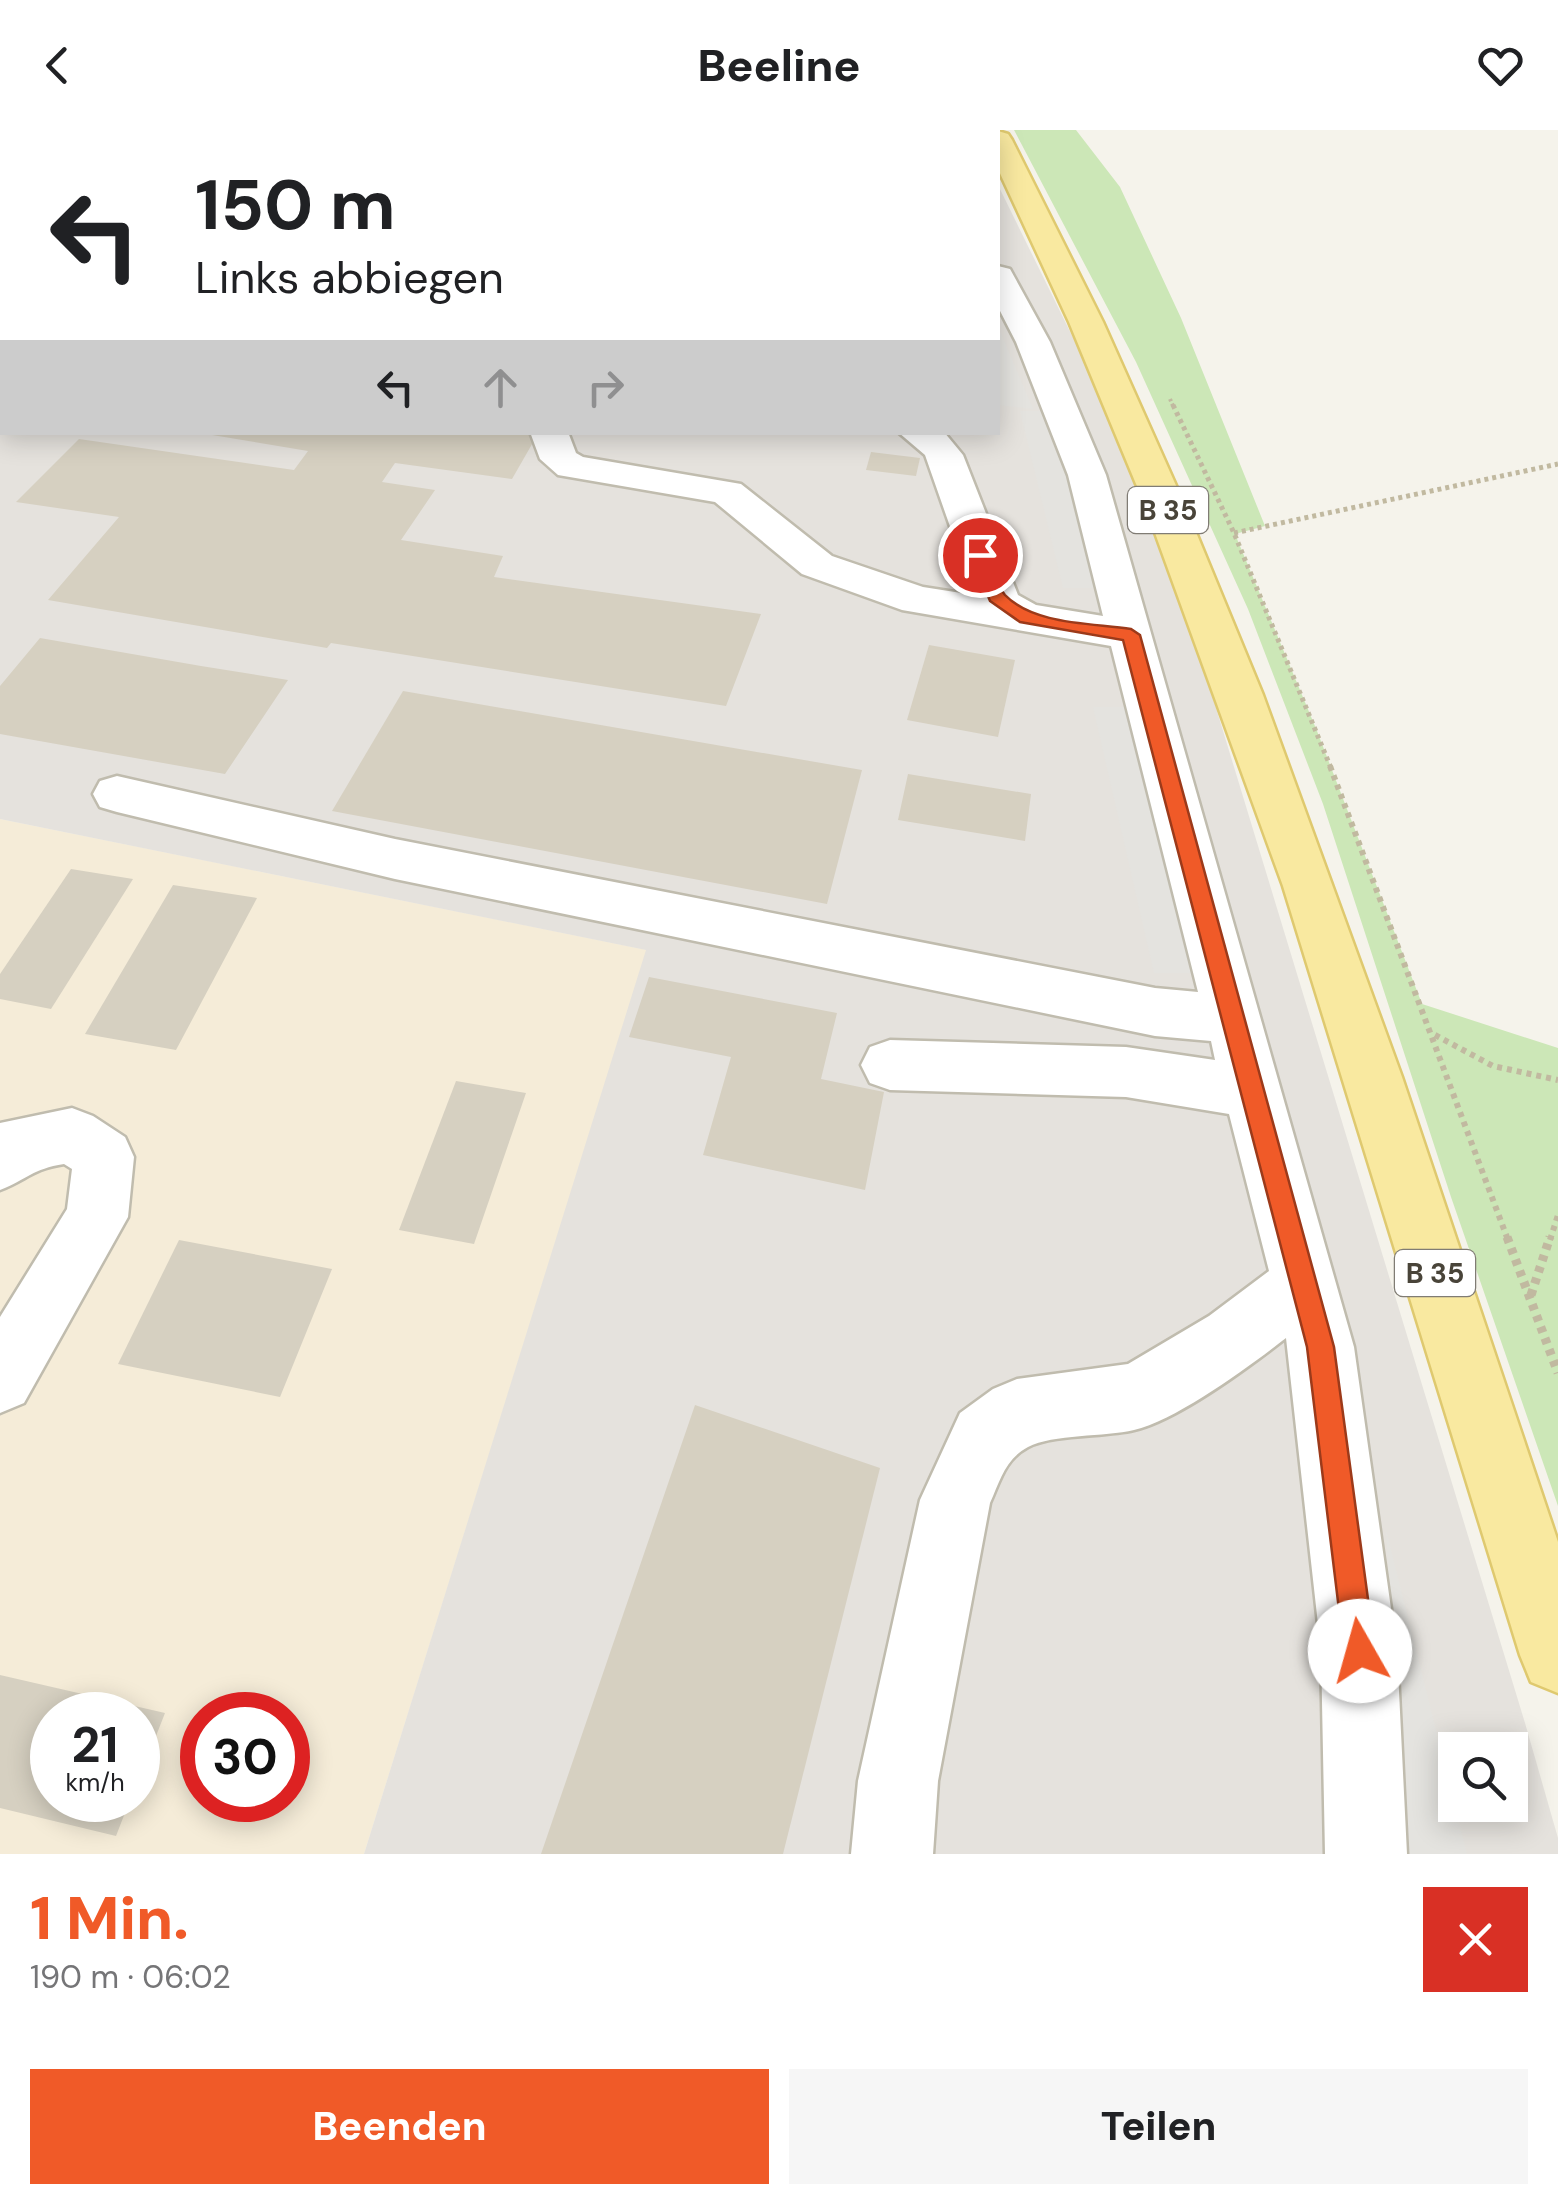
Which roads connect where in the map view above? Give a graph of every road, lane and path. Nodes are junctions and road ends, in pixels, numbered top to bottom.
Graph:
1 (1000, 144) edge
2 (1000, 280) edge
3 (550, 435) edge
4 (921, 435) edge
5 (1558, 464) edge
6 (1234, 533) dead end
7 (1026, 618) junction
8 (1131, 635) junction
9 (118, 794) dead end
10 (1234, 1018) junction
11 (1432, 1034) dead end
12 (890, 1065) dead end
13 (1558, 1080) edge
14 (1253, 1092) junction
15 (0, 1162) edge
16 (1558, 1216) edge
17 (1304, 1284) junction
18 (2, 1368) edge
19 (1558, 1373) edge
20 (1558, 1655) edge
21 (892, 1854) edge
22 (1366, 1854) edge

1 - 20 main road, B 35
2 - 8 street
3 - 7 street
4 - 7 street
5 - 6 path
7 - 8 street
8 - 10 street
9 - 10 street
10 - 14 street
11 - 13 path
12 - 14 street
14 - 17 street
15 - 18 street
16 - 19 path
17 - 21 street
17 - 22 street

